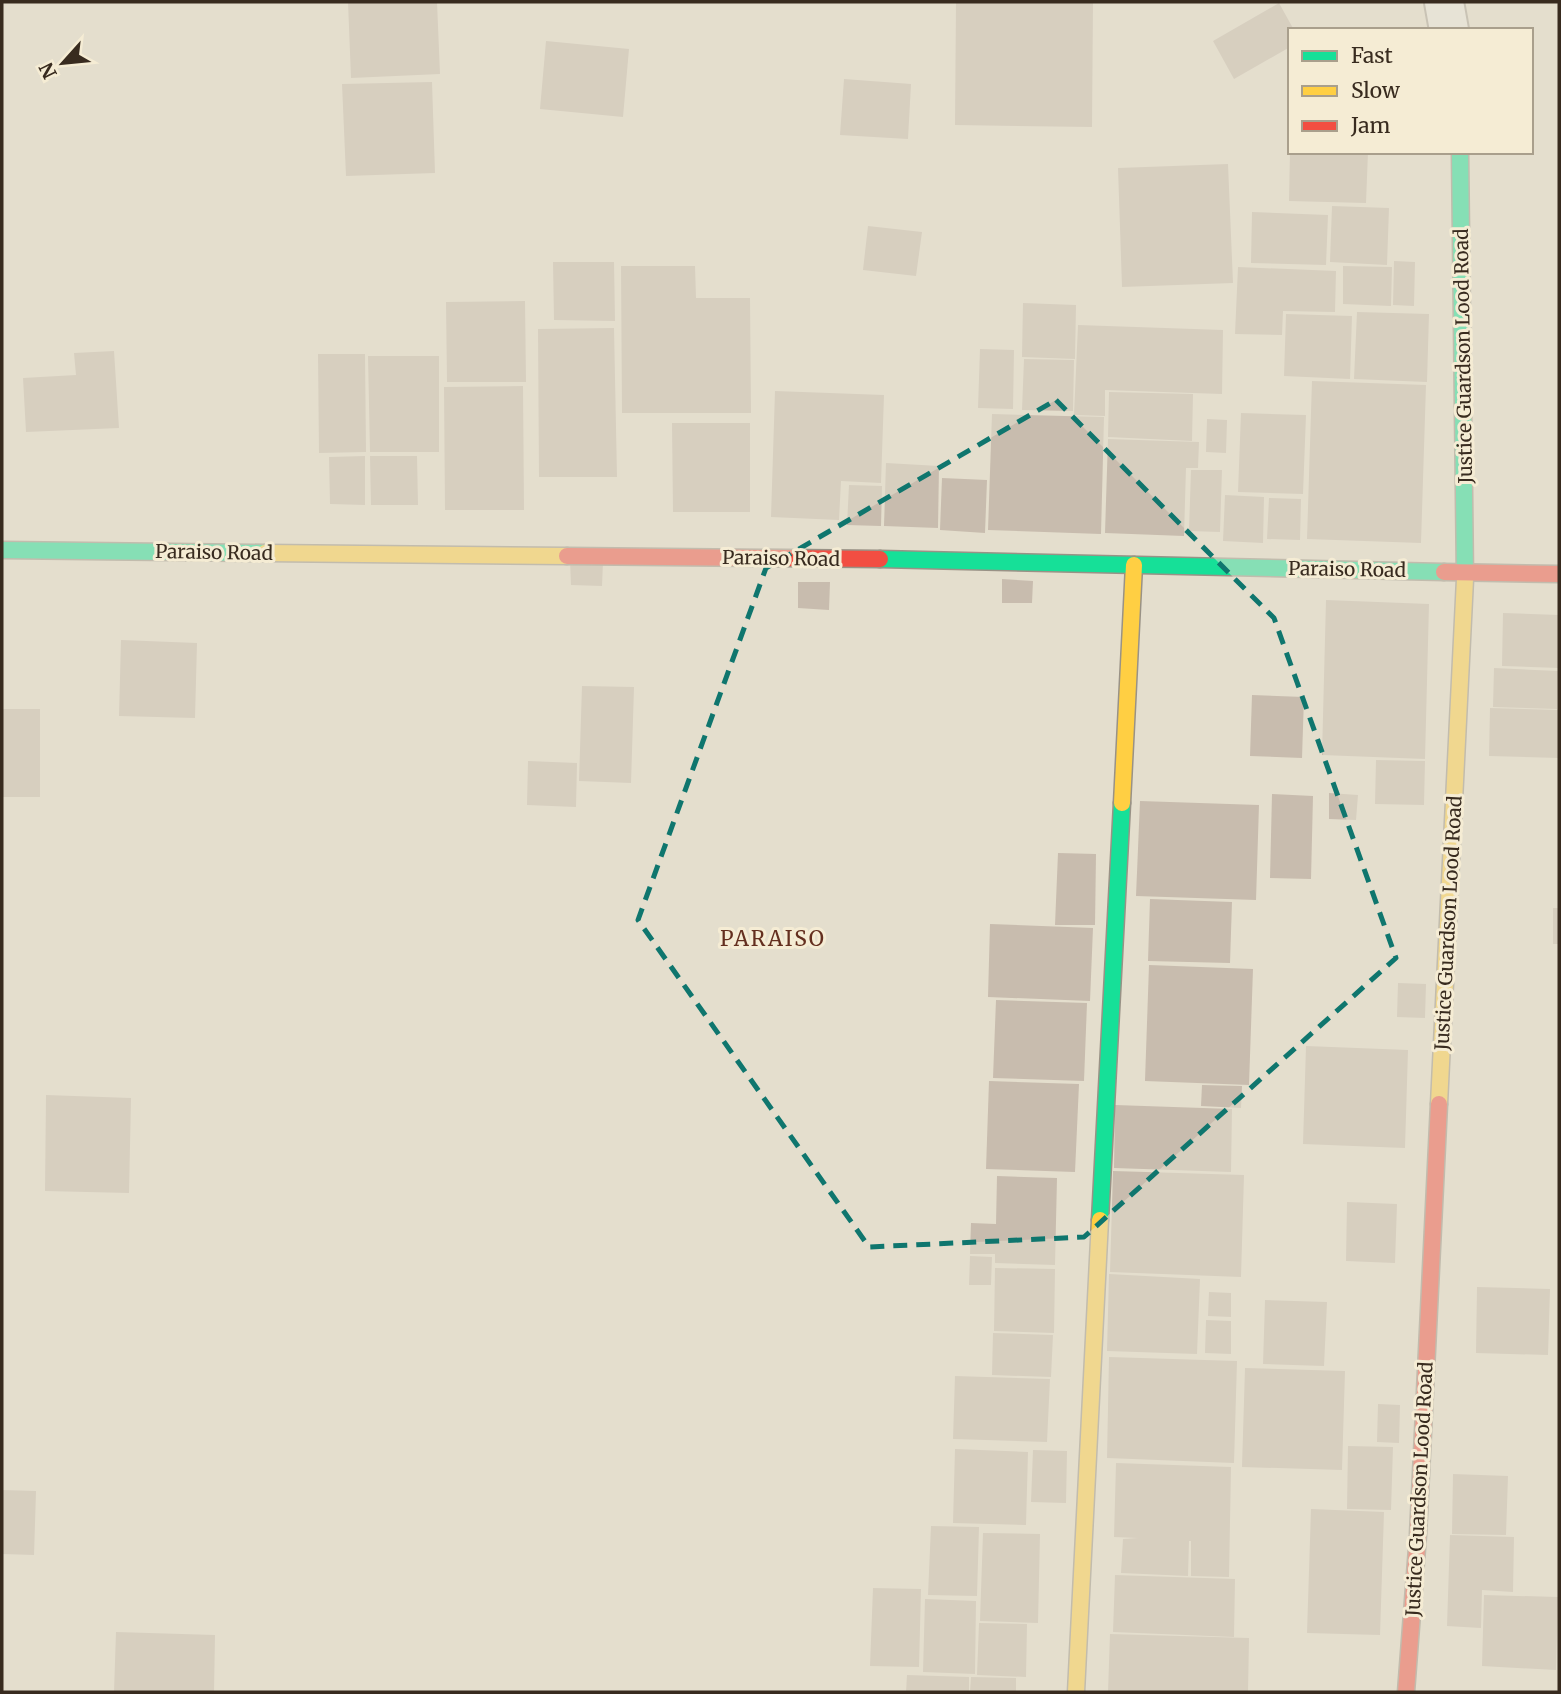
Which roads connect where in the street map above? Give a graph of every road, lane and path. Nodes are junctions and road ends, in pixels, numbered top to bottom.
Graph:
1 (1444, 2) edge
2 (1449, 28) edge
3 (1460, 154) edge
4 (2, 550) edge
5 (1134, 565) junction
6 (1465, 572) junction
7 (1559, 574) edge
8 (1076, 1692) edge
9 (1406, 1692) edge

1 - 2 street
3 - 6 street, Justice Guardson Lood Road
4 - 5 street, Paraiso Road
5 - 6 street, Paraiso Road
5 - 8 street
6 - 7 street, Paraiso Road
6 - 9 street, Justice Guardson Lood Road

